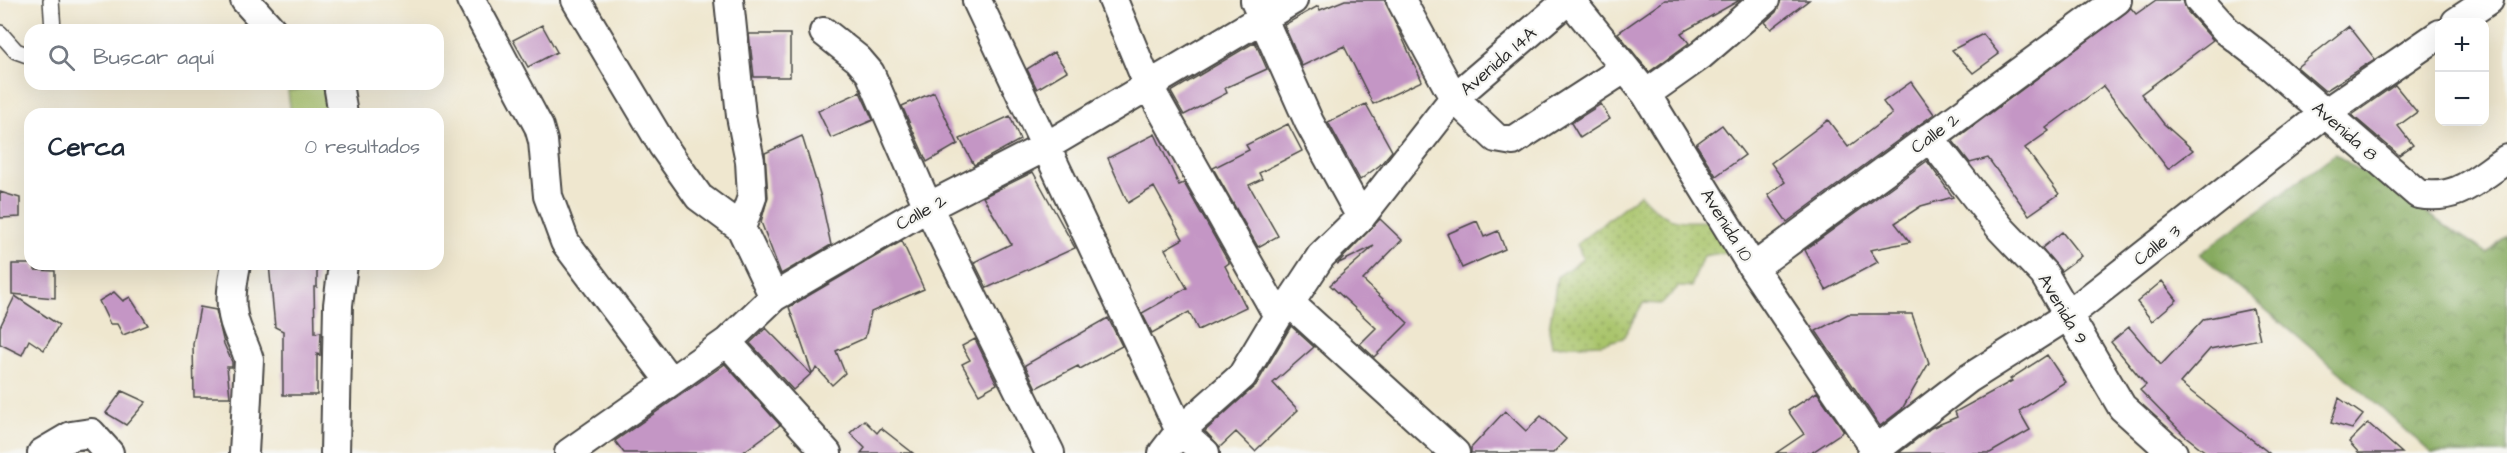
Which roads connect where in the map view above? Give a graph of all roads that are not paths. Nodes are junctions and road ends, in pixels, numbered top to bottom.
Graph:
1 (51, 0) edge
2 (245, 0) edge
3 (471, 0) edge
4 (729, 0) edge
5 (1113, 0) edge
6 (1293, 0) edge
7 (1401, 0) edge
8 (1569, 0) edge
9 (1765, 0) edge
10 (2117, 0) edge
11 (2199, 0) edge
12 (2488, 0) edge
13 (977, 2) edge
14 (588, 5) edge
15 (1258, 9) edge
16 (2462, 18) edge
17 (53, 24) edge
18 (267, 24) edge
19 (824, 32) dead end
20 (0, 33) edge
21 (2435, 37) edge
22 (23, 54) edge
23 (1624, 69) junction
24 (1149, 87) junction
25 (339, 90) edge
26 (1646, 94) junction
27 (1454, 98) junction
28 (342, 108) edge
29 (2325, 113) junction
30 (1929, 137) junction
31 (1045, 147) junction
32 (2507, 159) edge
33 (928, 207) junction
34 (1361, 217) junction
35 (741, 228) junction
36 (1754, 268) junction
37 (235, 270) edge
38 (343, 270) edge
39 (774, 297) junction
40 (1284, 309) junction
41 (2067, 316) junction
42 (727, 342) junction
43 (670, 381) junction
44 (1180, 431) junction
45 (107, 449) edge
46 (824, 452) edge
47 (1452, 452) edge
48 (1876, 452) edge
49 (42, 453) edge
50 (244, 453) edge
51 (335, 453) edge
52 (569, 453) edge
53 (1050, 453) edge
54 (1162, 453) edge
55 (1205, 453) edge
56 (2173, 453) edge

1 - 17 lane
2 - 18 street
3 - 43 street
4 - 35 street
5 - 24 street
6 - 15 street, Calle 2
7 - 27 street
8 - 23 street, Avenida 10
8 - 27 street, Avenida 14A
9 - 26 street
10 - 30 street, Calle 2
11 - 29 street, Avenida 8
12 - 16 street
13 - 31 street
14 - 35 street
15 - 24 street, Calle 2
15 - 34 street
19 - 33 street
20 - 22 lane
21 - 29 street, Calle 3
23 - 26 street, Avenida 10
23 - 27 street
24 - 31 street, Calle 2
24 - 40 street
25 - 28 street
26 - 36 street, Avenida 10
27 - 34 street, Avenida 14A
29 - 32 street, Avenida 8
29 - 41 street, Calle 3
30 - 36 street, Calle 2
30 - 41 street, Avenida 9
31 - 33 street, Calle 2
31 - 44 street
33 - 39 street, Calle 2
33 - 53 street
34 - 40 street, Avenida 14A
35 - 39 street
36 - 48 street, Avenida 10
37 - 50 street
38 - 51 street
39 - 42 street, Calle 2
40 - 44 street, Avenida 14A
40 - 47 street
41 - 48 street, Calle 3
41 - 56 street, Avenida 9
42 - 43 street, Calle 2
42 - 46 street
43 - 52 street, Calle 2
44 - 54 street, Avenida 14A
44 - 55 street
45 - 49 street

